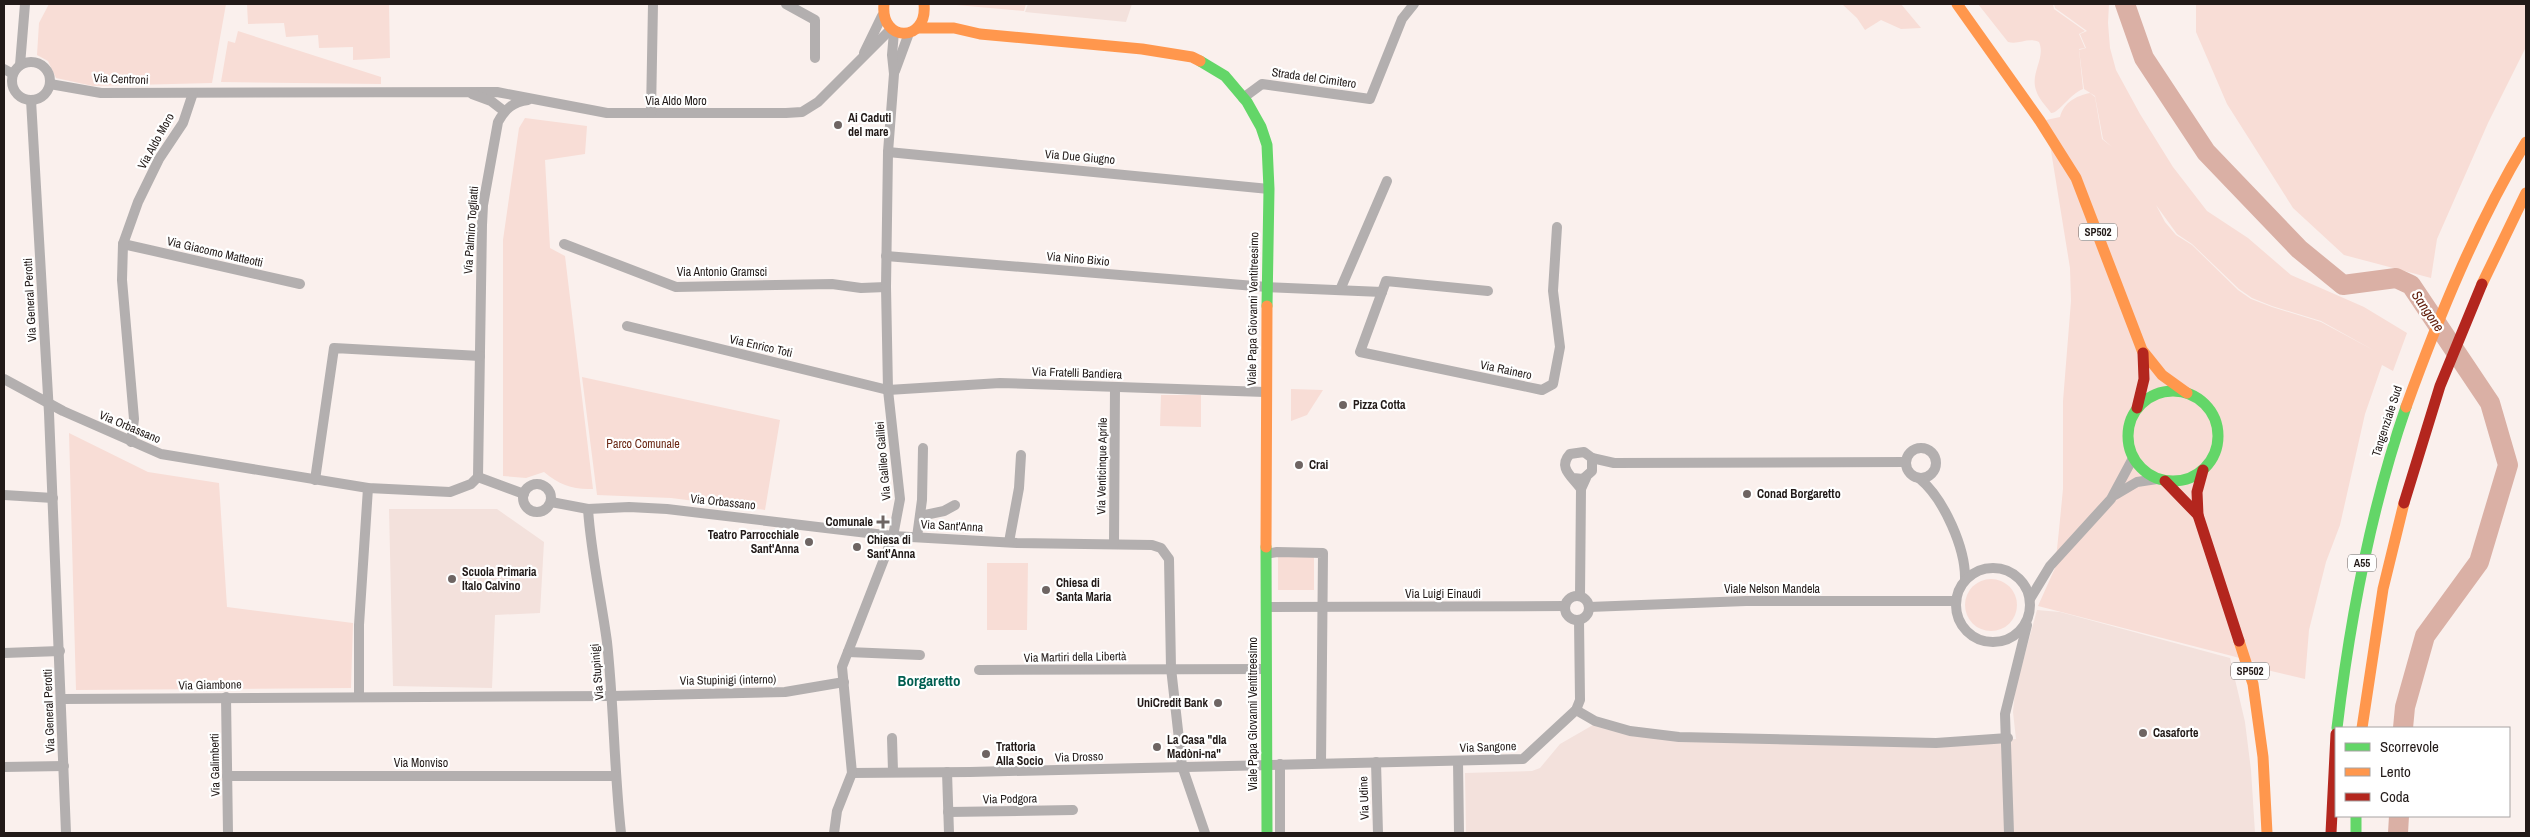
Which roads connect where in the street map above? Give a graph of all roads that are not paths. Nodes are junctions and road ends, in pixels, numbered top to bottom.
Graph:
1 (25, 4) edge
2 (653, 4) edge
3 (786, 4) edge
4 (1414, 4) edge
5 (1957, 4) edge
6 (925, 6) edge
7 (882, 8) edge
8 (954, 28) junction
9 (892, 30) junction
10 (914, 31) junction
11 (876, 44) junction
12 (892, 55) junction
13 (862, 56) junction
14 (815, 58) dead end
15 (20, 65) junction
16 (8, 72) edge
17 (894, 74) junction
18 (50, 84) junction
19 (193, 93) junction
20 (468, 93) junction
21 (1243, 98) junction
22 (31, 100) junction
23 (534, 100) junction
24 (504, 112) junction
25 (652, 113) junction
26 (2526, 142) edge
27 (888, 152) junction
28 (1387, 181) dead end
29 (1270, 189) junction
30 (2526, 193) edge
31 (1557, 227) dead end
32 (124, 244) junction
33 (564, 244) dead end
34 (886, 256) junction
35 (300, 284) dead end
36 (886, 287) junction
37 (1268, 287) junction
38 (1340, 290) junction
39 (1488, 291) dead end
40 (1382, 292) junction
41 (628, 326) dead end
42 (2142, 350) junction
43 (480, 356) junction
44 (4, 379) edge
45 (1115, 387) junction
46 (888, 390) junction
47 (1265, 392) junction
48 (2187, 393) junction
49 (48, 404) junction
50 (2137, 408) junction
51 (131, 442) junction
52 (923, 448) dead end
53 (1021, 455) dead end
54 (1592, 458) junction
55 (2133, 458) junction
56 (1906, 462) junction
57 (1614, 463) junction
58 (2203, 470) junction
59 (1589, 474) junction
60 (478, 477) junction
61 (1574, 478) junction
62 (1920, 479) junction
63 (315, 480) junction
64 (2161, 480) junction
65 (368, 488) junction
66 (1581, 489) junction
67 (524, 494) junction
68 (4, 495) edge
69 (53, 498) junction
70 (2110, 499) junction
71 (551, 502) junction
72 (956, 505) dead end
73 (588, 509) junction
74 (2198, 515) junction
75 (920, 516) junction
76 (893, 536) junction
77 (917, 537) junction
78 (1009, 542) junction
79 (1114, 544) junction
80 (1266, 554) junction
81 (1965, 580) junction
82 (1580, 596) junction
83 (2030, 599) junction
84 (1956, 601) junction
85 (1266, 606) junction
86 (1322, 606) junction
87 (1565, 606) junction
88 (1589, 607) junction
89 (2028, 617) junction
90 (1579, 620) junction
91 (60, 651) junction
92 (848, 652) junction
93 (4, 653) edge
94 (920, 655) dead end
95 (1171, 668) junction
96 (1266, 669) junction
97 (979, 670) dead end
98 (844, 682) junction
99 (359, 696) junction
100 (612, 696) junction
101 (226, 697) junction
102 (62, 699) junction
103 (1576, 710) junction
104 (2337, 727) edge
105 (2362, 727) edge
106 (892, 738) dead end
107 (2008, 738) junction
108 (2335, 754) edge
109 (1458, 761) junction
110 (1376, 762) junction
111 (1321, 763) junction
112 (1267, 764) junction
113 (1280, 764) junction
114 (64, 766) junction
115 (1182, 766) junction
116 (4, 767) edge
117 (893, 771) junction
118 (852, 772) junction
119 (947, 772) junction
120 (227, 776) junction
121 (614, 776) junction
122 (1073, 810) dead end
123 (948, 812) junction
124 (2356, 817) edge
125 (66, 833) edge
126 (228, 833) edge
127 (621, 833) edge
128 (834, 833) edge
129 (949, 833) edge
130 (1206, 833) edge
131 (1267, 833) edge
132 (1280, 833) edge
133 (1378, 833) edge
134 (1459, 833) edge
135 (2009, 833) edge
136 (2267, 833) edge
137 (2331, 833) edge
138 (2356, 833) edge

1 - 15 street
2 - 25 street
3 - 14 street
4 - 21 street, Strada del Cimitero
5 - 42 main road, SP502
6 - 8 main road, Viale Papa Giovanni Ventitreesimo
6 - 10 main road
7 - 9 main road
7 - 13 street, Via Aldo Moro
8 - 10 main road, Viale Papa Giovanni Ventitreesimo
8 - 21 main road, Viale Papa Giovanni Ventitreesimo
9 - 10 main road, Viale Papa Giovanni Ventitreesimo
9 - 11 street, Via Aldo Moro
9 - 12 street, Via Galileo Galilei
10 - 17 street, Via Galileo Galilei
11 - 12 street
11 - 13 street, Via Aldo Moro
12 - 17 street, Via Galileo Galilei
13 - 25 street, Via Aldo Moro
15 - 16 street
15 - 18 street
16 - 22 street
17 - 27 street, Via Galileo Galilei
18 - 19 street, Via Centroni
18 - 22 street
19 - 20 street, Via Aldo Moro
19 - 32 street, Via Aldo Moro
20 - 23 street, Via Aldo Moro
20 - 24 street, Via Aldo Moro
21 - 29 main road, Viale Papa Giovanni Ventitreesimo
22 - 49 street, Via General Perotti
23 - 24 street
23 - 25 street, Via Aldo Moro
24 - 43 street, Via Palmiro Togliatti
26 - 104 main road, Tangenziale Sud / A55
27 - 29 street, Via Due Giugno
27 - 34 street, Via Galileo Galilei
28 - 38 street
29 - 37 main road, Viale Papa Giovanni Ventitreesimo
30 - 105 main road, A55
31 - 40 street, Via Rainero
32 - 35 street, Via Giacomo Matteotti
32 - 51 street, Via Aldo Moro
33 - 36 street, Via Antonio Gramsci
34 - 36 street, Via Galileo Galilei
34 - 37 street, Via Nino Bixio
36 - 46 street, Via Galileo Galilei
37 - 38 street
37 - 47 main road, Viale Papa Giovanni Ventitreesimo
38 - 40 street
39 - 40 street
41 - 46 street, Via Enrico Toti
42 - 48 main road, SP502
42 - 50 main road, SP502
43 - 60 street, Via Palmiro Togliatti
43 - 63 street
44 - 49 street, Via Orbassano
45 - 46 street, Via Fratelli Bandiera
45 - 47 street, Via Fratelli Bandiera
45 - 79 street, Via Venticinque Aprile
46 - 76 street, Via Galileo Galilei
47 - 80 main road, Viale Papa Giovanni Ventitreesimo
48 - 50 main road
48 - 58 main road, SP502
49 - 51 street, Via Orbassano
49 - 69 street, Via General Perotti
50 - 55 main road, SP502
51 - 63 street, Via Orbassano
52 - 75 street
53 - 78 street
54 - 57 street
54 - 59 street
54 - 61 street
55 - 64 main road, SP502
55 - 70 street
56 - 57 street
56 - 62 street
56 - 62 street
57 - 59 street
58 - 64 main road
58 - 74 main road, SP502
59 - 61 street
59 - 66 street
60 - 65 street, Via Orbassano
60 - 67 street
61 - 66 street
62 - 81 street
63 - 65 street, Via Orbassano
64 - 70 street
64 - 74 main road, SP502
65 - 99 street
66 - 82 street
67 - 71 street, Via Orbassano
67 - 71 street
68 - 69 street
69 - 91 street, Via General Perotti
70 - 83 street
71 - 73 street, Via Orbassano
72 - 75 street
73 - 76 street, Via Orbassano
73 - 100 street, Via Stupinigi
74 - 136 main road, SP502
75 - 77 street
76 - 77 street, Via Sant'Anna
76 - 92 street, Via Galileo Galilei
77 - 78 street, Via Sant'Anna
78 - 79 street, Via Sant'Anna
79 - 95 street
80 - 85 main road, Viale Papa Giovanni Ventitreesimo
80 - 86 street
81 - 83 street
81 - 84 street
82 - 87 street
82 - 88 street
83 - 89 street
84 - 88 street, Viale Nelson Mandela
84 - 89 street
85 - 86 street, Via Luigi Einaudi
85 - 96 main road, Viale Papa Giovanni Ventitreesimo
86 - 87 street, Via Luigi Einaudi
86 - 111 street
87 - 90 street
88 - 90 street
89 - 107 street
90 - 103 street
91 - 93 street
91 - 102 street, Via General Perotti
92 - 94 street
92 - 98 street, Via Galileo Galilei
95 - 96 street, Via Martiri della Libertà
95 - 97 street, Via Martiri della Libertà
95 - 115 street
96 - 112 main road, Viale Papa Giovanni Ventitreesimo
98 - 100 street, Via Stupinigi (interno)
98 - 118 street, Via Galileo Galilei
99 - 100 street, Via Giambone
99 - 101 street, Via Giambone
100 - 121 street, Via Stupinigi
101 - 102 street, Via Giambone
101 - 120 street, Via Galimberti
102 - 114 street, Via General Perotti
103 - 107 street
103 - 109 street, Via Sangone
106 - 117 street
107 - 135 street
108 - 137 main road
109 - 110 street, Via Sangone
109 - 134 street
110 - 111 street, Via Sangone
110 - 133 street, Via Udine
111 - 113 street, Via Sangone
112 - 113 street, Via Drosso
112 - 115 street, Via Drosso
112 - 131 main road, Viale Papa Giovanni Ventitreesimo
113 - 132 street
114 - 116 street
114 - 125 street, Via General Perotti
115 - 119 street, Via Drosso
115 - 130 street
117 - 118 street, Via Drosso
117 - 119 street, Via Drosso
118 - 128 street, Via Galileo Galilei
119 - 123 street
120 - 121 street, Via Monviso
120 - 126 street, Via Galimberti
121 - 127 street, Via Stupinigi
122 - 123 street, Via Podgora
123 - 129 street
124 - 138 main road

